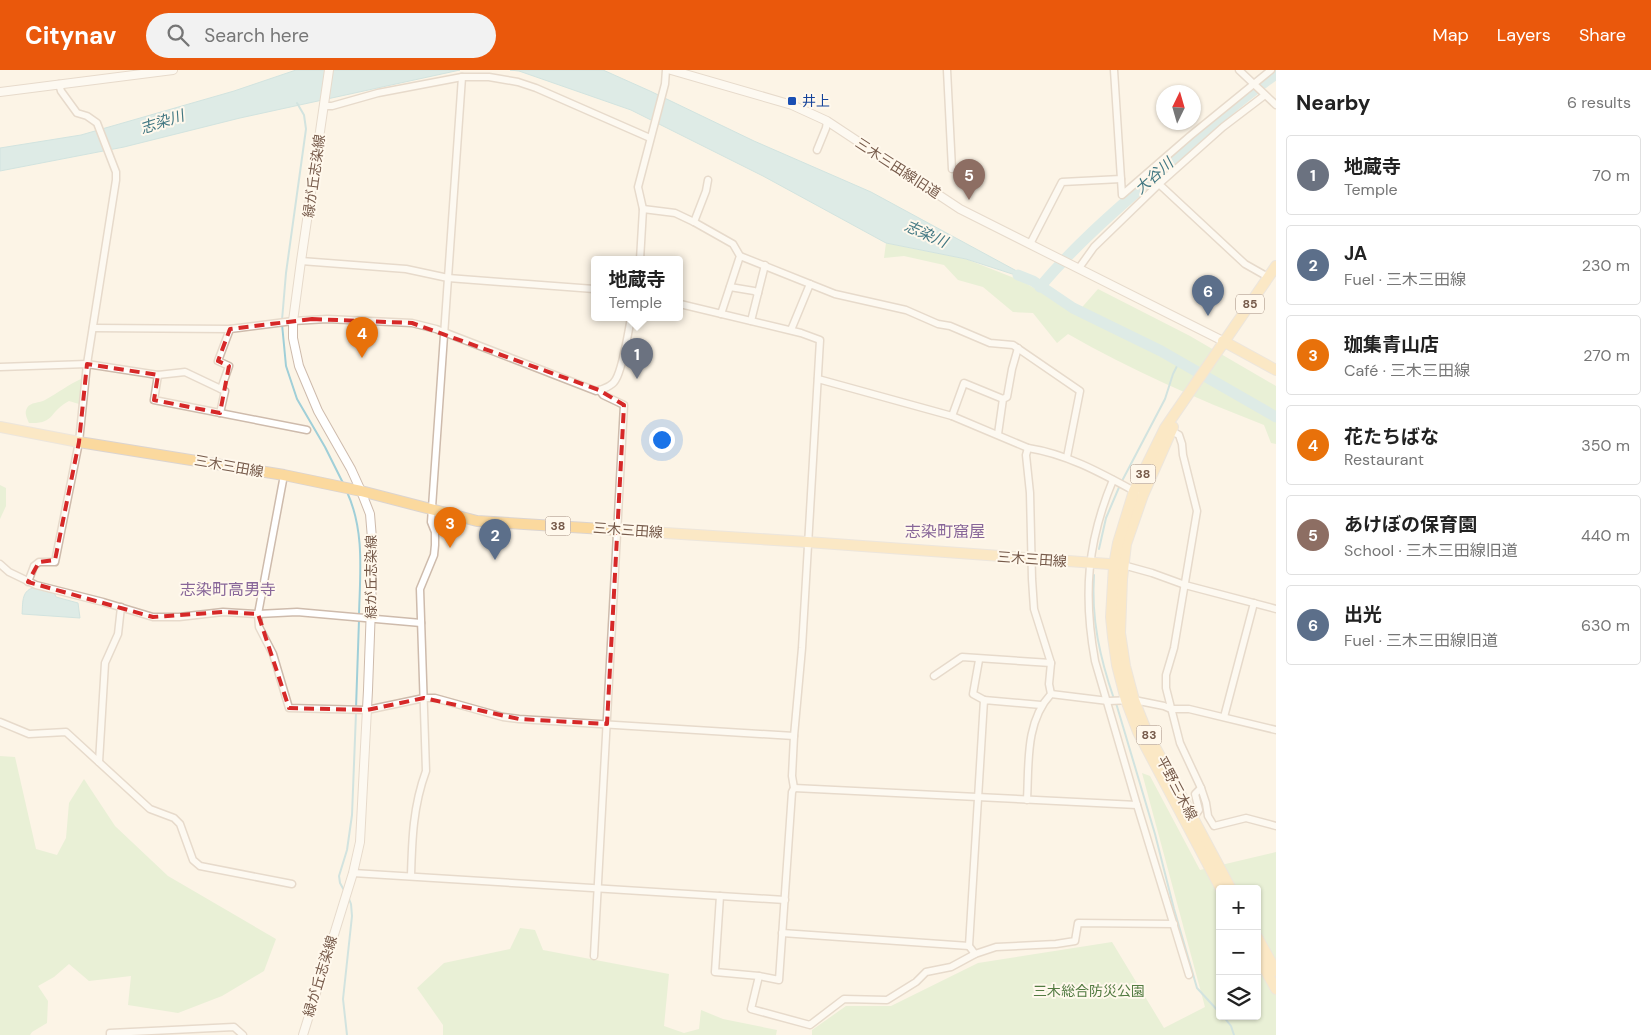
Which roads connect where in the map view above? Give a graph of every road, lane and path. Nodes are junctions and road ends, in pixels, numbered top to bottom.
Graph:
1 (173, 70) edge
2 (329, 70) edge
3 (666, 70) edge
4 (671, 70) edge
5 (947, 70) edge
6 (1114, 70) edge
7 (1239, 70) edge
8 (1271, 70) edge
9 (462, 77) junction
10 (1253, 83) junction
11 (59, 84) junction
12 (0, 92) edge
13 (1265, 95) junction
14 (1276, 105) edge
15 (324, 106) junction
16 (827, 121) junction
17 (650, 138) junction
18 (817, 150) dead end
19 (952, 169) dead end
20 (1121, 179) junction
21 (708, 180) dead end
22 (1159, 184) junction
23 (643, 209) junction
24 (694, 222) junction
25 (1030, 244) junction
26 (640, 256) edge
27 (740, 256) junction
28 (301, 261) junction
29 (765, 265) junction
30 (1276, 266) edge
31 (1079, 268) junction
32 (1268, 277) junction
33 (448, 278) junction
34 (810, 284) junction
35 (730, 287) junction
36 (591, 289) edge
37 (758, 293) junction
38 (683, 305) edge
39 (722, 314) junction
40 (293, 321) junction
41 (630, 321) edge
42 (751, 321) junction
43 (93, 328) junction
44 (230, 329) junction
45 (791, 330) junction
46 (445, 334) junction
47 (1220, 346) junction
48 (1018, 348) junction
49 (87, 364) junction
50 (0, 367) edge
51 (1276, 370) edge
52 (158, 375) junction
53 (818, 379) junction
54 (222, 389) junction
55 (599, 390) junction
56 (1003, 399) junction
57 (220, 413) junction
58 (952, 416) junction
59 (0, 427) edge
60 (1168, 429) junction
61 (307, 430) dead end
62 (998, 434) junction
63 (79, 442) junction
64 (1028, 448) junction
65 (1067, 457) junction
66 (284, 475) junction
67 (1115, 480) junction
68 (361, 491) junction
69 (1138, 493) junction
70 (432, 510) junction
71 (618, 530) junction
72 (808, 542) junction
73 (1031, 559) junction
74 (1090, 563) junction
75 (0, 564) edge
76 (1119, 565) junction
77 (28, 582) junction
78 (1185, 585) junction
79 (1254, 603) junction
80 (121, 607) junction
81 (1276, 609) edge
82 (258, 614) junction
83 (371, 618) junction
84 (422, 623) junction
85 (979, 660) junction
86 (1051, 663) junction
87 (934, 676) dead end
88 (1051, 694) junction
89 (424, 698) junction
90 (984, 700) junction
91 (1130, 700) junction
92 (1108, 701) junction
93 (1041, 705) junction
94 (1171, 709) junction
95 (367, 710) junction
96 (1224, 717) junction
97 (0, 722) edge
98 (607, 724) junction
99 (1276, 730) edge
100 (794, 736) junction
101 (99, 762) junction
102 (794, 788) junction
103 (1201, 788) junction
104 (978, 798) junction
105 (1027, 800) junction
106 (1137, 805) junction
107 (1193, 818) junction
108 (1276, 826) edge
109 (353, 873) junction
110 (411, 876) junction
111 (292, 884) dead end
112 (1219, 885) edge
113 (1229, 885) edge
114 (597, 888) junction
115 (720, 896) junction
116 (784, 900) junction
117 (1174, 924) junction
118 (782, 933) junction
119 (1261, 944) edge
120 (969, 946) junction
121 (975, 954) junction
122 (594, 956) dead end
123 (1261, 962) edge
124 (1276, 971) edge
125 (1189, 975) dead end
126 (759, 976) junction
127 (1276, 989) edge
128 (178, 1032) edge
129 (212, 1032) edge
130 (144, 1033) edge
131 (110, 1034) edge
132 (243, 1035) edge
133 (302, 1035) edge

1 - 11 street
2 - 15 street, 緑が丘志染線
3 - 17 street
4 - 16 street, 三木三田線旧道
5 - 19 street
6 - 20 street
7 - 10 street
8 - 10 street
9 - 15 street
9 - 17 street
9 - 33 street
10 - 13 street
10 - 20 street
11 - 12 street
11 - 43 street
13 - 14 street
13 - 22 street
15 - 28 street, 緑が丘志染線
16 - 18 street
16 - 25 street, 三木三田線旧道
17 - 23 street
20 - 25 street
21 - 24 street
22 - 31 street
22 - 32 street
23 - 24 street
23 - 26 street
24 - 27 street
25 - 31 street, 三木三田線旧道
27 - 29 street
27 - 35 street
28 - 33 street
28 - 40 street, 緑が丘志染線
29 - 34 street
29 - 37 street
30 - 32 main road, 85
31 - 47 street, 三木三田線旧道
32 - 47 main road, 85
33 - 36 street
33 - 46 street
34 - 45 street
34 - 48 street
35 - 37 street
35 - 39 street
37 - 42 street
38 - 39 street
39 - 42 street
40 - 44 street
40 - 46 street
40 - 68 street, 緑が丘志染線
41 - 55 street
42 - 45 street
43 - 44 street
43 - 49 street
44 - 54 street
45 - 53 street
46 - 55 street
46 - 70 street
47 - 51 main road
47 - 60 main road, 38
48 - 56 street
48 - 65 street
49 - 50 street
49 - 52 street
49 - 63 street
52 - 54 street
52 - 57 street
53 - 58 street
53 - 72 street
54 - 57 street
55 - 71 street
56 - 58 street
56 - 62 street
57 - 61 street
58 - 62 street
59 - 63 main road, 三木三田線 / 38
60 - 69 main road, 38
60 - 78 street
62 - 64 street
63 - 66 main road, 三木三田線 / 38
63 - 77 street
64 - 65 street
64 - 73 street
65 - 67 street
66 - 68 main road, 三木三田線 / 38
66 - 82 street
67 - 69 street
67 - 74 street
68 - 70 main road, 三木三田線 / 38
68 - 83 street, 緑が丘志染線
69 - 76 main road, 38
70 - 71 main road, 三木三田線 / 38
70 - 84 street
71 - 72 main road, 三木三田線 / 38
71 - 98 street
72 - 73 main road, 三木三田線 / 38
72 - 100 street
73 - 74 main road, 三木三田線 / 38
73 - 86 street
74 - 76 main road, 三木三田線 / 38
74 - 92 street
75 - 77 street
76 - 78 street
76 - 91 main road, 平野三木線 / 83
77 - 80 street
78 - 79 street
78 - 94 street
79 - 81 street
79 - 96 street
80 - 82 street
80 - 101 street
82 - 83 street
82 - 95 street
83 - 84 street
83 - 95 street, 緑が丘志染線
84 - 89 street
85 - 86 street
85 - 87 street
85 - 90 street
86 - 88 street
88 - 92 street
88 - 93 street
89 - 95 street
89 - 98 street
89 - 110 street
90 - 93 street
90 - 104 street
91 - 92 street
91 - 94 street
91 - 107 main road, 平野三木線 / 83
91 - 112 main road, 平野三木線 / 83
92 - 106 street
93 - 105 street
94 - 96 street
94 - 103 street
95 - 109 street, 緑が丘志染線
96 - 99 street
97 - 101 street
98 - 100 street
98 - 114 street
100 - 102 street
101 - 111 street
102 - 104 street
102 - 116 street
103 - 107 street
103 - 108 street
104 - 105 street
104 - 120 street
105 - 106 street
106 - 117 street
107 - 113 main road, 平野三木線 / 83
109 - 110 street
109 - 133 street, 緑が丘志染線
110 - 114 street
114 - 115 street
114 - 122 street
115 - 116 street
115 - 126 street
116 - 118 street
117 - 121 street
117 - 125 street
118 - 120 street
118 - 126 street
119 - 124 main road
120 - 121 street
121 - 126 street
123 - 127 main road
128 - 129 street
128 - 130 street
129 - 132 street
130 - 131 street

